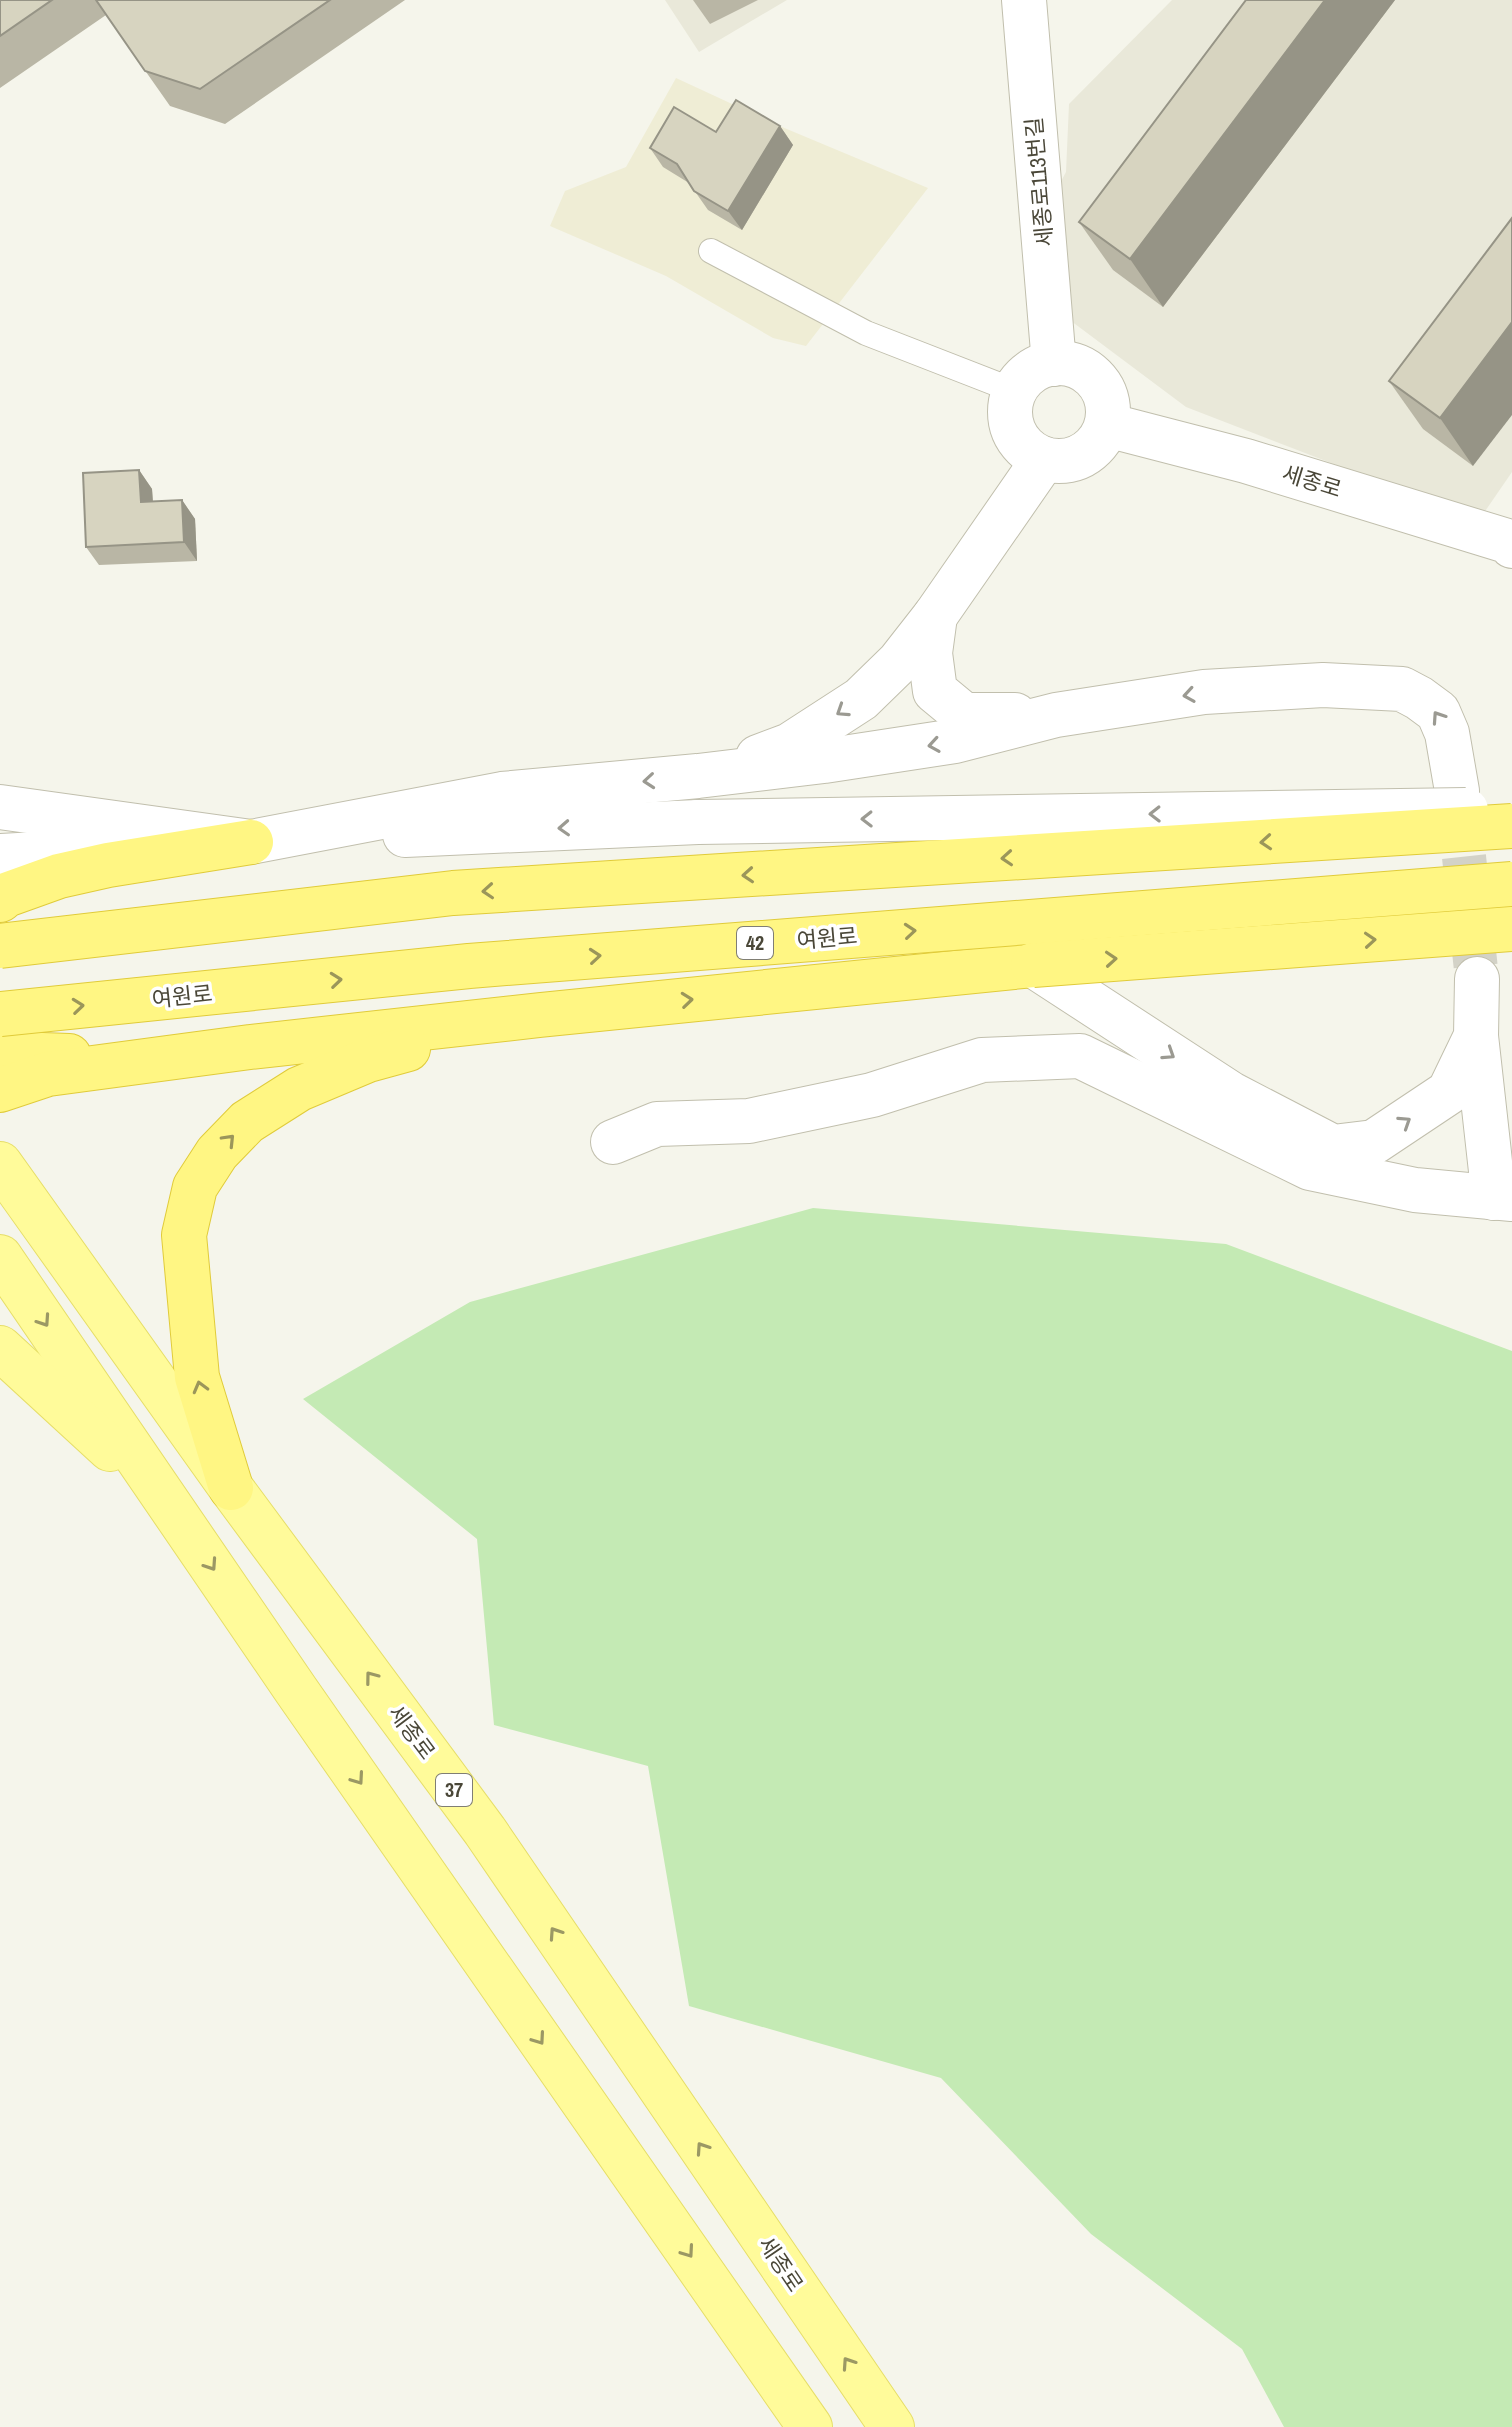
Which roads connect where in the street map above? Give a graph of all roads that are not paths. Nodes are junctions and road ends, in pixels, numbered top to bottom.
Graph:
1 (1024, 0) edge
2 (711, 251) dead end
3 (1054, 364) junction
4 (1015, 391) junction
5 (1107, 425) junction
6 (1044, 459) junction
7 (1512, 546) edge
8 (935, 616) junction
9 (1056, 715) junction
10 (707, 775) junction
11 (1457, 791) tunnel mouth
12 (0, 807) edge
13 (1512, 816) edge
14 (1512, 826) edge
15 (251, 842) junction
16 (0, 856) edge
17 (1512, 884) edge
18 (0, 900) edge
19 (1512, 929) edge
20 (0, 946) edge
21 (1033, 965) junction
22 (1477, 979) tunnel mouth
23 (0, 1014) edge
24 (540, 1015) junction
25 (1476, 1036) junction
26 (250, 1047) junction
27 (0, 1051) edge
28 (0, 1090) edge
29 (613, 1142) dead end
30 (1333, 1147) junction
31 (0, 1164) edge
32 (1415, 1190) junction
33 (1503, 1198) edge
34 (0, 1257) edge
35 (0, 1348) edge
36 (231, 1488) junction
37 (167, 1501) junction
38 (810, 2427) edge
39 (892, 2427) edge

1 - 3 street, 세종로113번길
2 - 4 lane
3 - 4 street
3 - 5 street
4 - 6 street
5 - 6 street
5 - 7 street, 세종로
6 - 8 street
8 - 9 street
8 -> 10 street
9 -> 10 street
11 -> 9 street
10 -> 15 street
12 - 15 street
13 -> 15 street, bridge
14 -> 20 highway, bridge
15 - 16 street
15 - 18 highway
23 -> 17 highway, 여원로 / 42, bridge
21 -> 19 highway, bridge
24 -> 21 highway
21 -> 30 street
22 - 25 street
24 - 26 highway
36 -> 24 highway
30 -> 25 street
25 - 33 street
26 - 27 highway
26 - 28 highway
29 - 32 street
30 - 32 street
31 - 36 main road, 세종로 / 37
32 - 33 street
34 -> 37 main road
35 - 37 main road
39 -> 36 main road, 세종로 / 37
37 -> 38 main road

